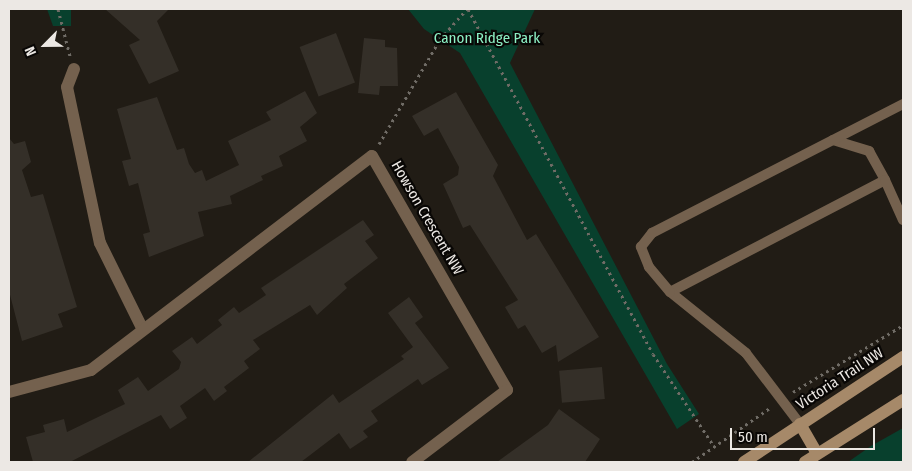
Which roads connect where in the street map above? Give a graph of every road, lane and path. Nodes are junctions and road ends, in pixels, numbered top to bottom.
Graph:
1 (58, 9) edge
2 (468, 9) edge
3 (74, 69) joint
4 (903, 104) edge
5 (833, 140) junction
6 (372, 156) junction
7 (885, 180) junction
8 (903, 220) edge
9 (670, 292) junction
10 (903, 325) edge
11 (142, 328) junction
12 (903, 357) edge
13 (9, 392) edge
14 (782, 399) junction
15 (903, 400) edge
16 (800, 424) junction
17 (714, 446) junction
18 (817, 454) junction
19 (412, 462) edge
20 (692, 462) edge
21 (744, 462) edge
22 (805, 462) edge

1 - 3 path
2 - 6 path
2 - 17 path
3 - 11 street
4 - 5 lane
5 - 7 lane
5 - 9 lane
6 - 11 street, Howson Crescent NW
6 - 19 street, Howson Crescent NW
7 - 8 lane
7 - 9 lane
9 - 14 lane
10 - 14 path
11 - 13 street, Howson Crescent NW
12 - 16 main road, Victoria Trail NW
14 - 16 lane
14 - 17 path
15 - 18 main road
16 - 18 main road
16 - 21 main road, Victoria Trail NW
17 - 20 path
18 - 22 main road

